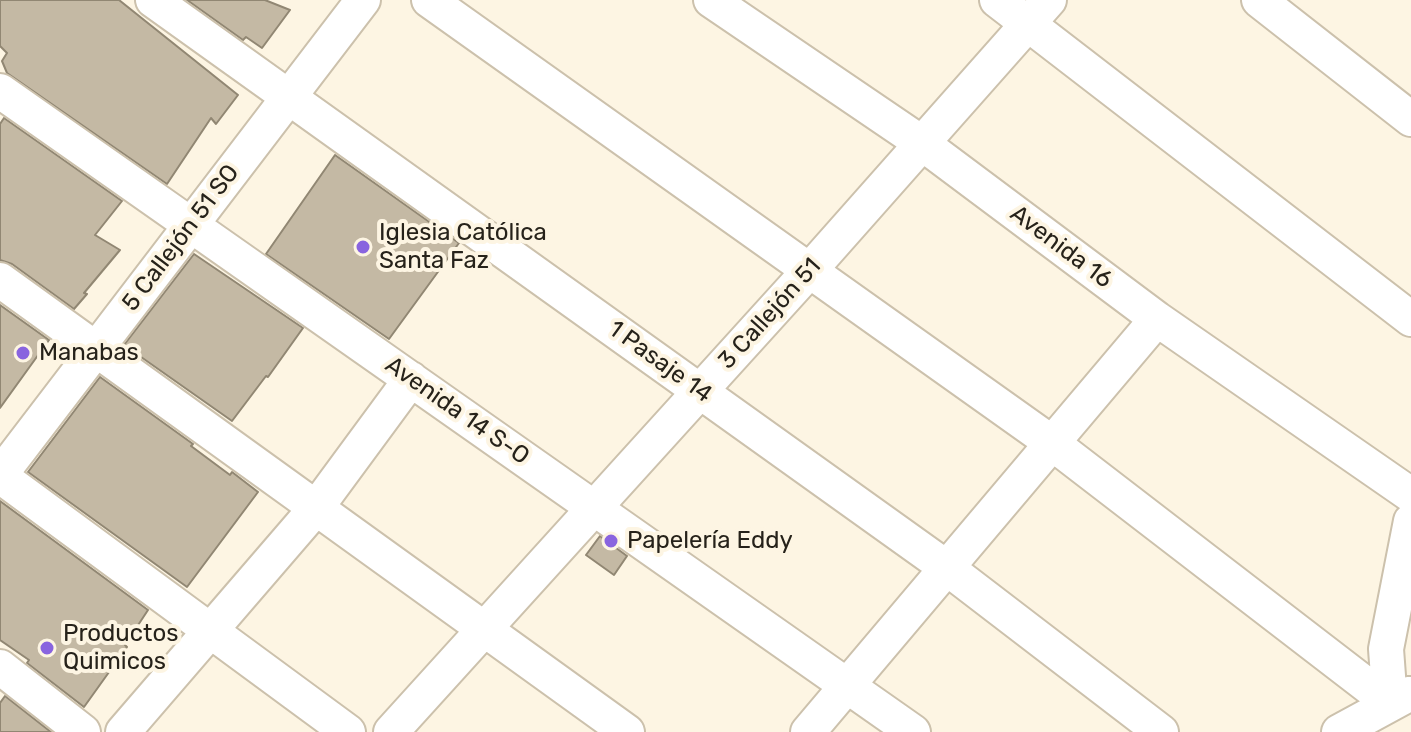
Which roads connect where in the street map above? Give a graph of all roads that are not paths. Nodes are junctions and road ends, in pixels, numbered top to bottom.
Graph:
1 (153, 0) edge
2 (363, 0) edge
3 (429, 0) edge
4 (711, 0) edge
5 (997, 0) edge
6 (1259, 0) edge
7 (1039, 11) edge
8 (0, 91) edge
9 (289, 96) junction
10 (1411, 119) edge
11 (923, 144) junction
12 (191, 225) junction
13 (809, 271) junction
14 (0, 280) edge
15 (1157, 319) junction
16 (1411, 319) edge
17 (96, 349) junction
18 (411, 379) junction
19 (701, 391) junction
20 (1052, 443) junction
21 (0, 476) edge
22 (1411, 495) edge
23 (316, 508) junction
24 (595, 508) junction
25 (1411, 521) edge
26 (947, 568) junction
27 (485, 629) junction
28 (210, 631) junction
29 (0, 667) edge
30 (848, 685) junction
31 (1401, 698) edge
32 (83, 732) edge
33 (123, 732) edge
34 (348, 732) edge
35 (391, 732) edge
36 (627, 732) edge
37 (808, 732) edge
38 (913, 732) edge
39 (1161, 732) edge
40 (1339, 732) edge

1 - 9 street, 1 Pasaje 14
2 - 9 street, 5 Callejón 51 SO
3 - 13 street
4 - 11 street, Avenida 16
5 - 7 street
6 - 10 street
7 - 11 street, 3 Callejón 51
7 - 16 street
8 - 12 street, Avenida 14 S-O
9 - 12 street, 5 Callejón 51 SO
9 - 19 street, 1 Pasaje 14
11 - 13 street, 3 Callejón 51
11 - 15 street, Avenida 16
12 - 17 street, 5 Callejón 51 SO
12 - 18 street, Avenida 14 S-O
13 - 19 street, 3 Callejón 51
13 - 20 street
14 - 17 street
15 - 20 street
15 - 22 street, Avenida 16
17 - 21 street, 5 Callejón 51 SO
17 - 23 street
18 - 23 street
18 - 24 street, Avenida 14 S-O
19 - 24 street, 3 Callejón 51
19 - 26 street, 1 Pasaje 14
20 - 26 street
20 - 31 street
21 - 28 street
23 - 27 street
23 - 28 street
24 - 27 street, 3 Callejón 51
24 - 30 street, Avenida 14 S-O
25 - 31 street
26 - 30 street
26 - 39 street, 1 Pasaje 14
27 - 35 street, 3 Callejón 51
27 - 36 street
28 - 33 street
28 - 34 street
29 - 32 street
30 - 37 street
30 - 38 street, Avenida 14 S-O
31 - 40 street

